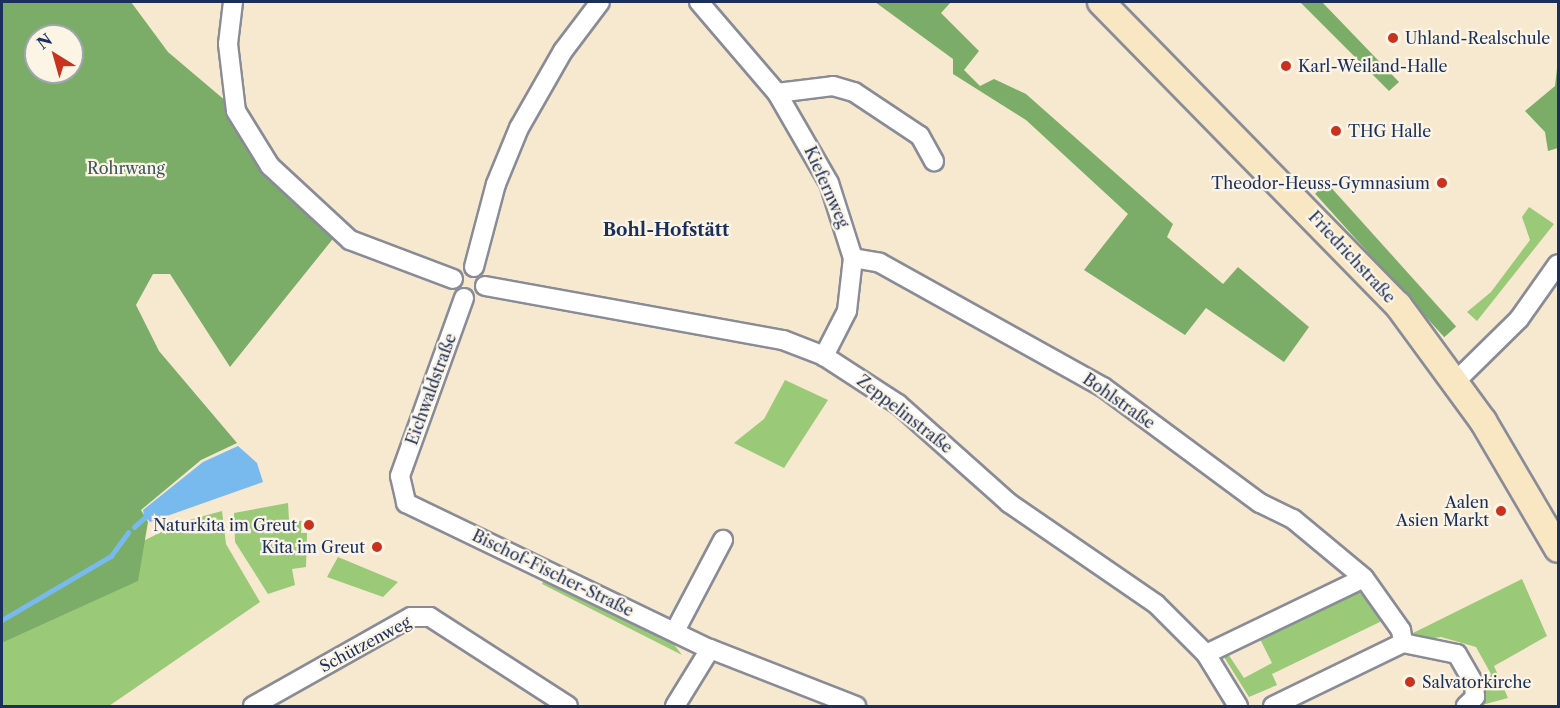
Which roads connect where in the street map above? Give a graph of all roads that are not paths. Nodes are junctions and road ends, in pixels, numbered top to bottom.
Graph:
1 (233, 2) edge
2 (600, 2) edge
3 (699, 2) edge
4 (1101, 2) edge
5 (777, 93) junction
6 (934, 161) dead end
7 (853, 258) junction
8 (1558, 264) edge
9 (474, 267) junction
10 (453, 279) junction
11 (485, 286) junction
12 (464, 298) junction
13 (824, 356) junction
14 (1455, 382) junction
15 (430, 514) joint
16 (723, 540) dead end
17 (1558, 549) edge
18 (1364, 578) junction
19 (675, 631) junction
20 (1403, 643) junction
21 (710, 649) junction
22 (1206, 654) junction
23 (252, 706) edge
24 (568, 706) edge
25 (675, 706) edge
26 (856, 706) edge
27 (1238, 706) edge
28 (1273, 706) edge
29 (1466, 706) edge

1 - 10 street
2 - 9 street
3 - 5 street, Kiefernweg
4 - 14 main road, Friedrichstraße
5 - 6 street
5 - 7 street, Kiefernweg
7 - 13 street, Kiefernweg
7 - 18 street, Bohlstraße
8 - 14 street
9 - 10 street
9 - 11 street
10 - 12 street
11 - 12 street
11 - 13 street, Zeppelinstraße
12 - 15 street, Eichwaldstraße
13 - 22 street, Zeppelinstraße
14 - 17 main road, Friedrichstraße
15 - 19 street, Bischof-Fischer-Straße
16 - 19 street
18 - 20 street, Bohlstraße
18 - 22 street
19 - 21 street, Bischof-Fischer-Straße
20 - 28 street
20 - 29 street
21 - 25 street
21 - 26 street, Bischof-Fischer-Straße
22 - 27 street, Zeppelinstraße
23 - 24 street, Schützenweg

